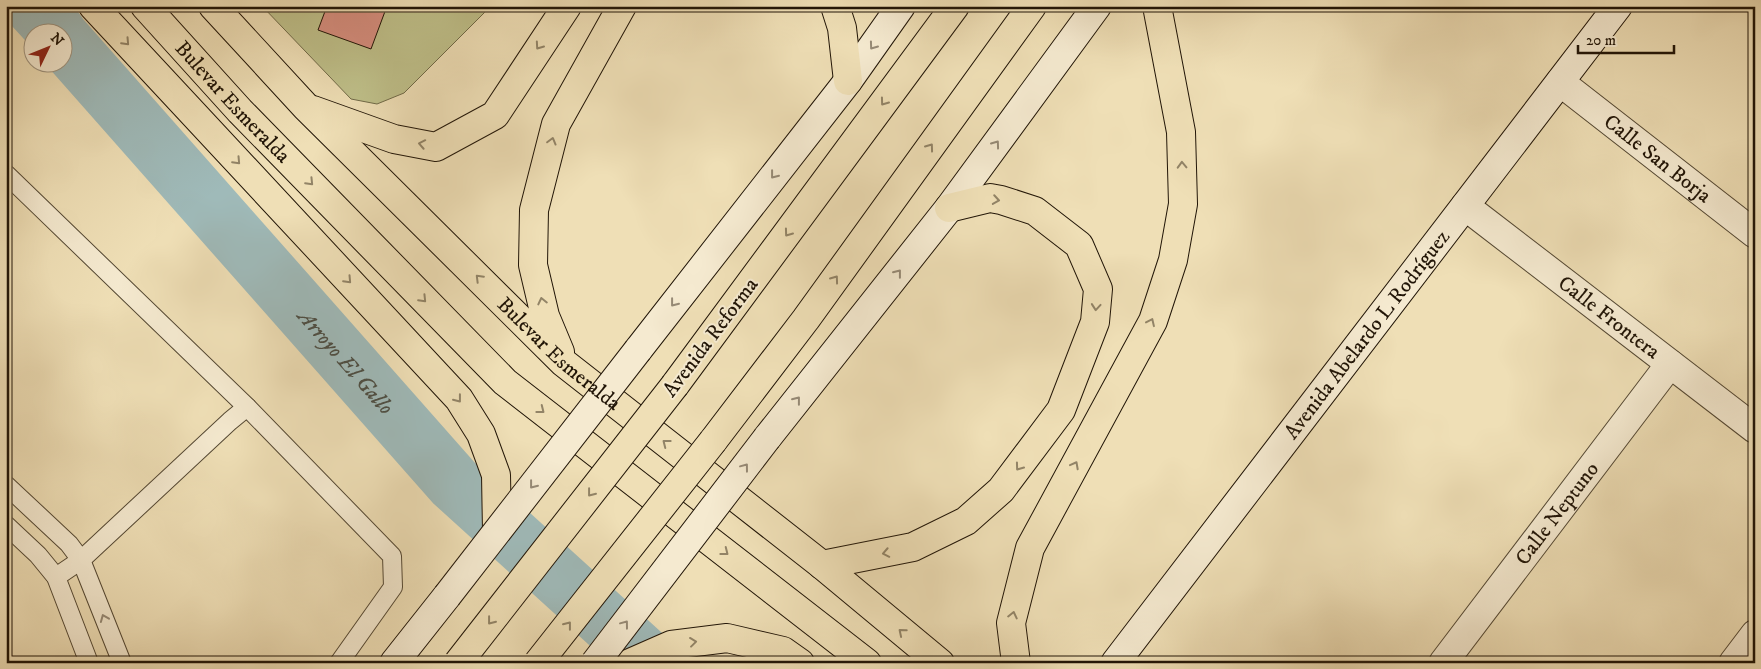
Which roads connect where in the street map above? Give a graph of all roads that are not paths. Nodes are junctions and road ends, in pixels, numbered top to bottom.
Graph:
1 (93, 6) edge
2 (145, 6) edge
3 (213, 6) edge
4 (567, 6) edge
5 (622, 6) edge
6 (835, 6) edge
7 (901, 6) edge
8 (955, 6) edge
9 (1032, 6) edge
10 (1097, 6) edge
11 (1157, 6) edge
12 (1618, 6) edge
13 (848, 80) junction
14 (1560, 82) junction
15 (306, 108) junction
16 (6, 174) edge
17 (1465, 206) junction
18 (949, 208) junction
19 (1755, 234) edge
20 (564, 363) junction
21 (1670, 364) junction
22 (248, 408) junction
23 (1755, 429) edge
24 (6, 485) edge
25 (6, 525) edge
26 (497, 531) junction
27 (81, 560) junction
28 (822, 565) junction
29 (56, 577) junction
30 (1755, 634) edge
31 (89, 663) edge
32 (122, 663) edge
33 (339, 663) edge
34 (394, 663) edge
35 (458, 663) edge
36 (538, 663) edge
37 (595, 663) edge
38 (630, 663) edge
39 (800, 663) edge
40 (867, 663) edge
41 (940, 663) edge
42 (1016, 663) edge
43 (1115, 663) edge
44 (1443, 663) edge
45 (1733, 663) edge

1 -> 26 main road
2 -> 40 main road, Bulevar Esmeralda
3 - 15 main road, Bulevar Esmeralda
4 -> 15 main road
20 -> 5 main road
6 - 13 main road
7 -> 13 street
8 -> 35 main road, Avenida Reforma, bridge
36 -> 9 main road, bridge
18 -> 10 street
42 -> 11 main road
12 - 14 street, Avenida Abelardo L Rodríguez
13 -> 26 street, bridge
14 - 17 street, Avenida Abelardo L Rodríguez
14 - 19 street, Calle San Borja
20 -> 15 main road, Bulevar Esmeralda
16 - 22 lane
17 - 21 street, Calle Frontera
17 - 43 street, Avenida Abelardo L Rodríguez
18 -> 28 main road
37 -> 18 street, bridge
28 -> 20 main road, Bulevar Esmeralda
21 - 23 street, Calle Frontera
21 - 44 street, Calle Neptuno
22 - 27 lane
22 - 33 lane
24 - 27 lane
25 - 29 lane
26 - 34 street, bridge
27 - 29 lane
32 -> 27 lane
41 -> 28 main road, Bulevar Esmeralda
29 - 31 lane
30 - 45 street
38 -> 39 main road

